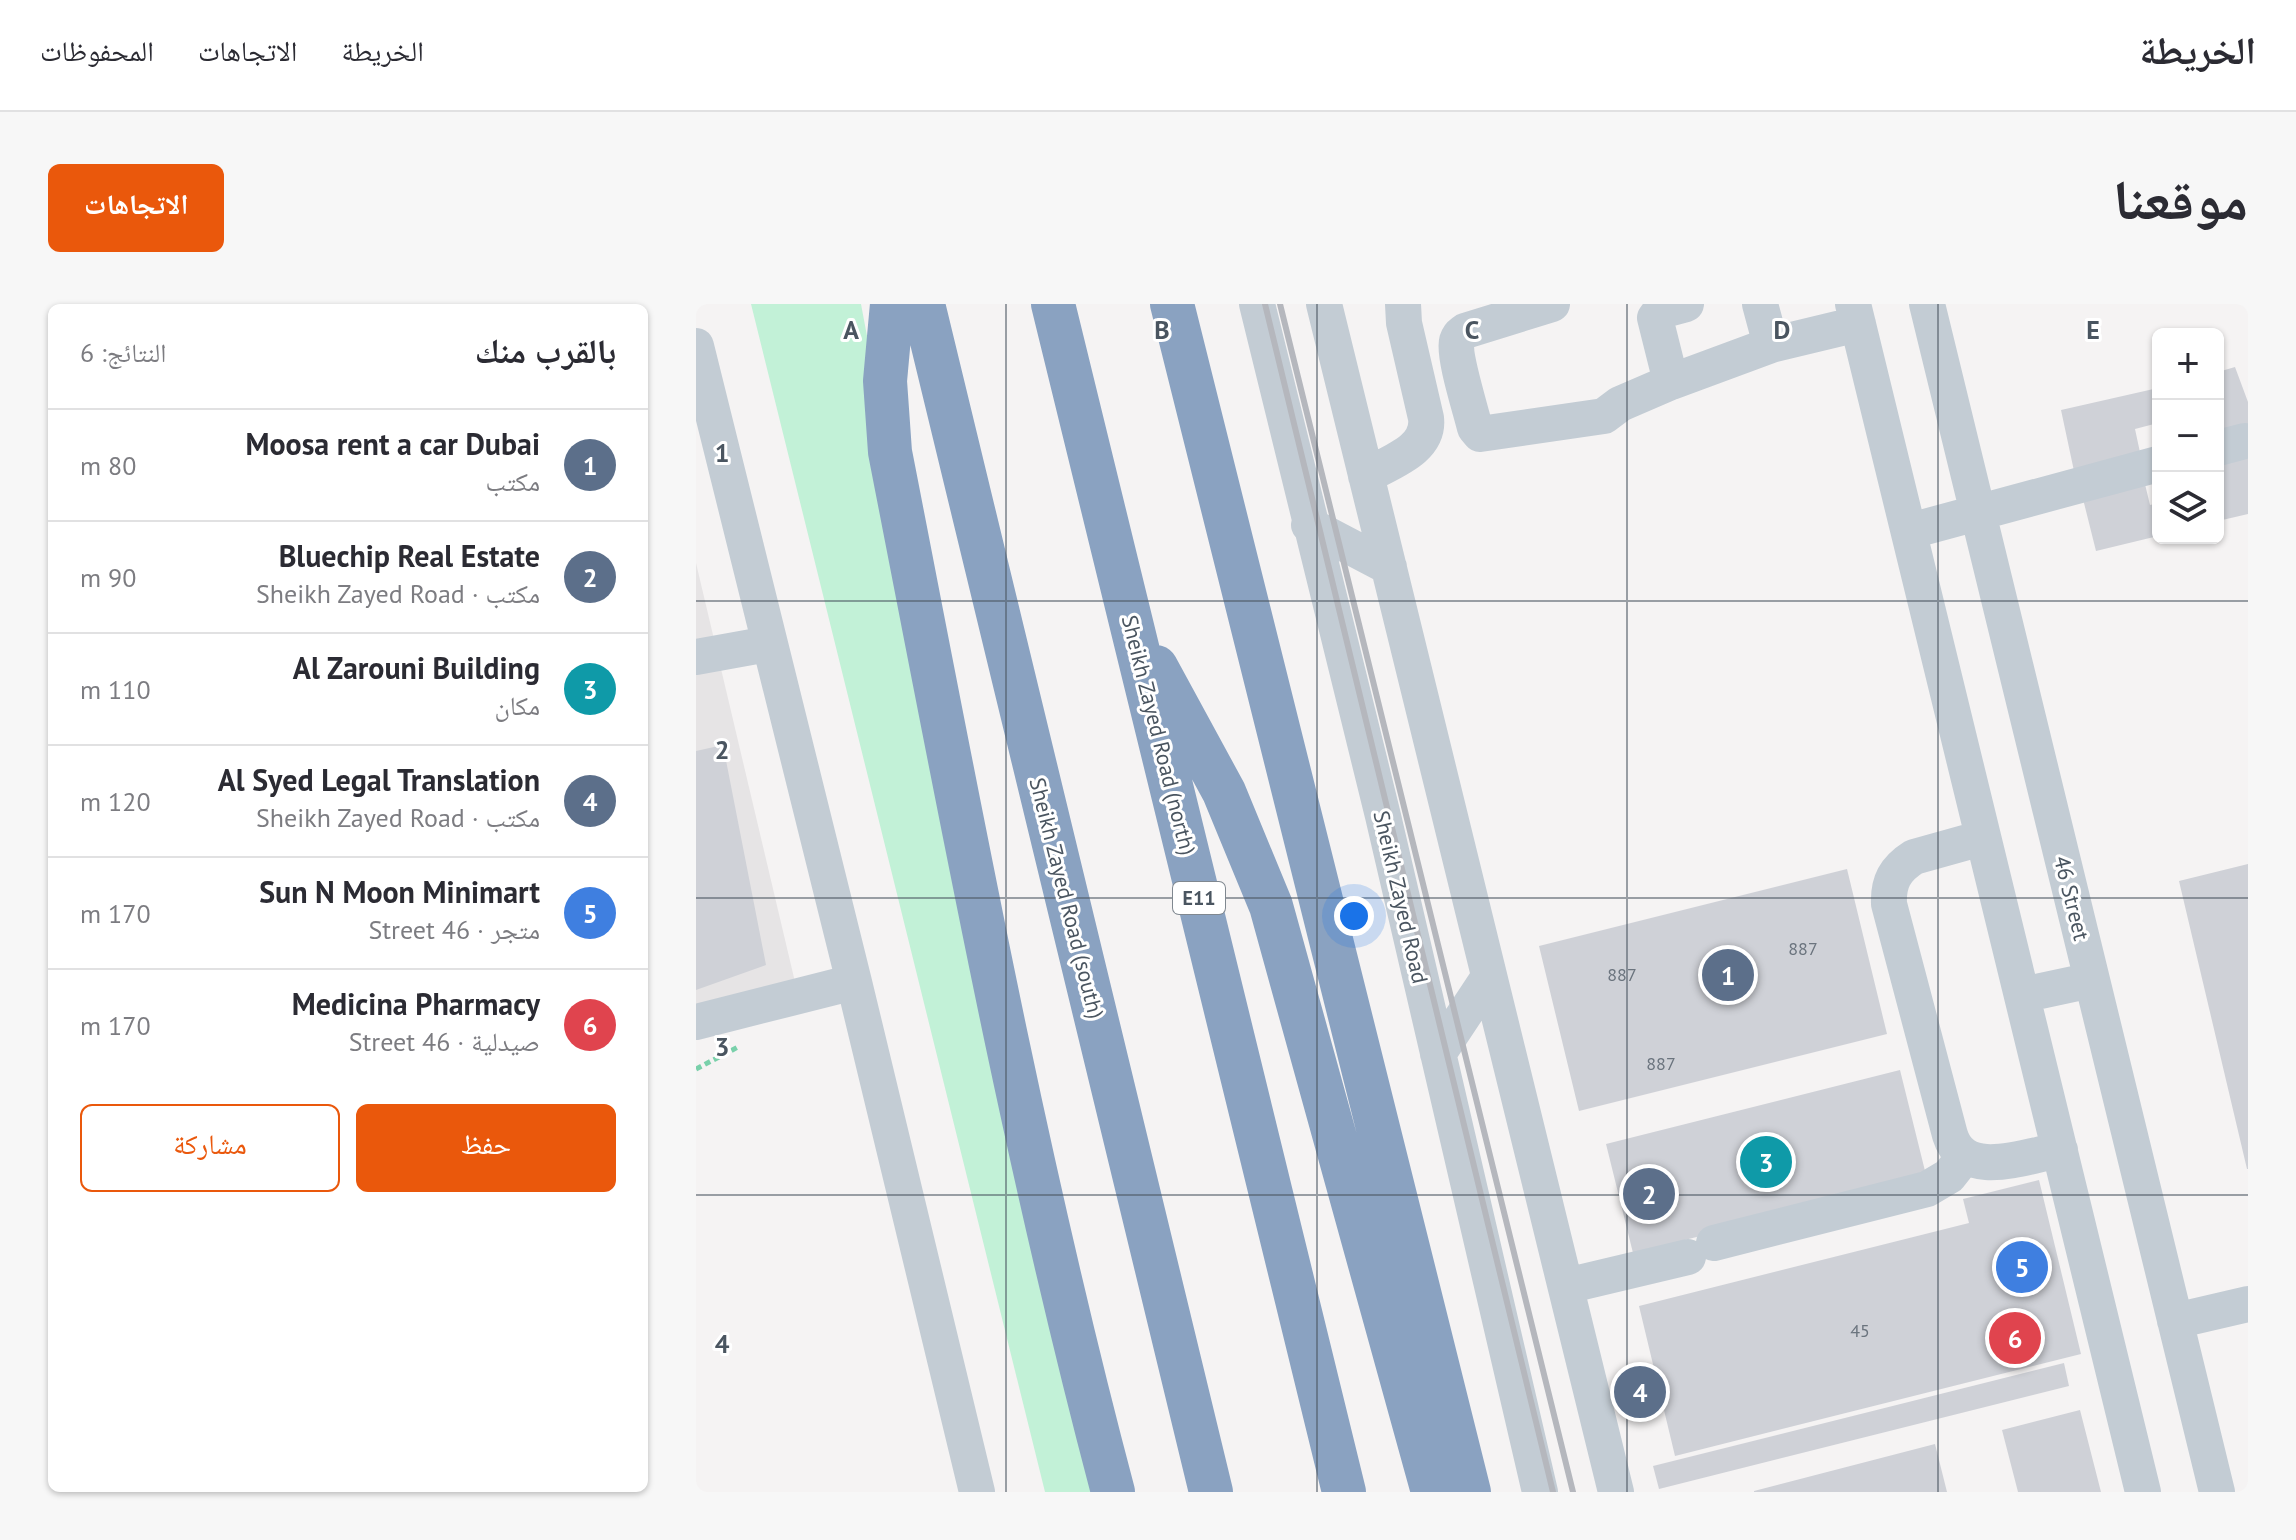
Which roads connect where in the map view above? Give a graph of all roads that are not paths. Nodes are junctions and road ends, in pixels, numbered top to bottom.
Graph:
1 (892, 304) edge
2 (923, 304) edge
3 (1053, 304) edge
4 (1172, 304) edge
5 (1257, 304) edge
6 (1324, 304) edge
7 (1403, 304) edge
8 (1552, 304) edge
9 (1686, 304) edge
10 (1760, 304) edge
11 (1927, 304) edge
12 (1856, 314) edge
13 (1771, 345) junction
14 (696, 346) edge
15 (1671, 382) junction
16 (2152, 466) edge
17 (1364, 467) junction
18 (1978, 513) junction
19 (1309, 525) junction
20 (1910, 531) junction
21 (1389, 567) junction
22 (1134, 631) junction
23 (768, 644) junction
24 (696, 657) edge
25 (1982, 838) junction
26 (852, 975) junction
27 (1489, 977) junction
28 (2092, 980) junction
29 (2022, 995) junction
30 (696, 1007) edge
31 (696, 1022) edge
32 (1438, 1054) junction
33 (2060, 1150) junction
34 (1964, 1157) junction
35 (1566, 1286) junction
36 (2248, 1304) edge
37 (2175, 1321) junction
38 (1072, 1338) junction
39 (977, 1492) edge
40 (1092, 1492) edge
41 (1113, 1492) edge
42 (1211, 1492) edge
43 (1344, 1492) edge
44 (1433, 1492) edge
45 (1469, 1492) edge
46 (1540, 1492) edge
47 (1616, 1492) edge
48 (2143, 1492) edge
49 (2217, 1492) edge

1 - 38 highway
2 - 42 highway, Sheikh Zayed Road (south)
3 - 22 highway, Sheikh Zayed Road (north) / E11
4 - 45 highway
5 - 19 street, Sheikh Zayed Road
6 - 17 street
7 - 17 street
8 - 15 street
9 - 15 street
10 - 13 street
11 - 18 street, 46 Street
12 - 13 street
12 - 20 street
13 - 15 street
14 - 23 street
16 - 18 street
17 - 21 street
18 - 20 street
18 - 28 street, 46 Street
19 - 21 street
19 - 32 street, Sheikh Zayed Road
20 - 25 street
21 - 27 street
22 - 43 highway, Sheikh Zayed Road (north) / E11
22 - 44 highway
23 - 24 street
23 - 26 street
25 - 29 street
25 - 34 street
26 - 30 street
26 - 31 street
26 - 39 street
27 - 32 street
27 - 35 street
28 - 29 street
28 - 37 street, 46 Street
29 - 33 street
32 - 46 street, Sheikh Zayed Road
33 - 34 street
33 - 48 street
34 - 35 street
35 - 47 street
36 - 37 street
37 - 49 street, 46 Street
38 - 40 highway
38 - 41 highway

